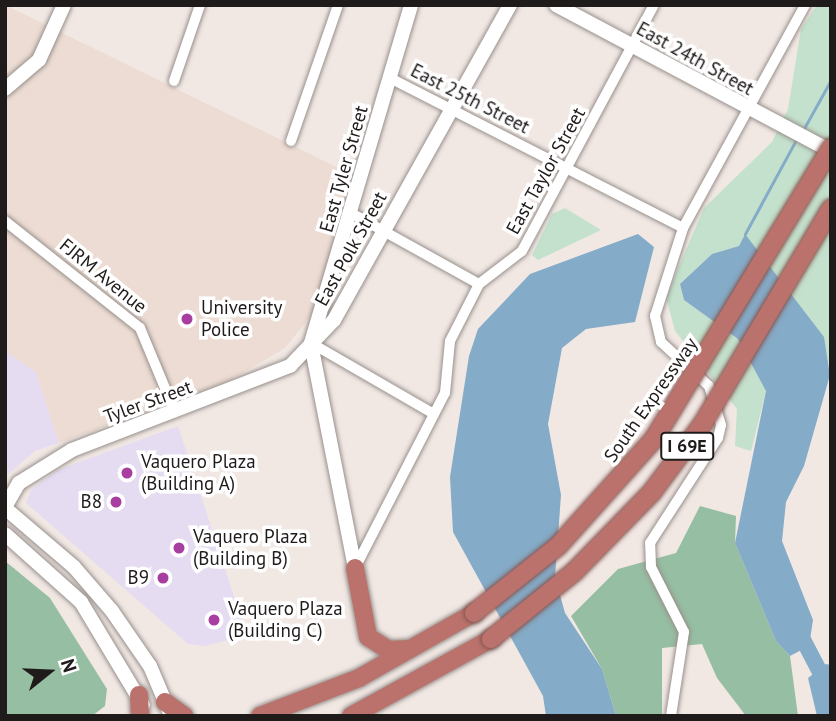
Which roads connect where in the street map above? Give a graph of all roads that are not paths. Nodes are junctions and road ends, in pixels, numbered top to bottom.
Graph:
1 (64, 5) edge
2 (200, 5) edge
3 (338, 5) edge
4 (411, 5) edge
5 (510, 5) edge
6 (556, 5) edge
7 (654, 5) edge
8 (805, 5) edge
9 (633, 47) junction
10 (390, 78) junction
11 (174, 81) dead end
12 (5, 89) edge
13 (454, 107) junction
14 (748, 110) junction
15 (831, 133) edge
16 (291, 141) dead end
17 (826, 148) edge
18 (567, 169) junction
19 (831, 209) edge
20 (353, 214) junction
21 (831, 218) edge
22 (5, 221) edge
23 (385, 227) junction
24 (683, 228) junction
25 (805, 254) junction
26 (762, 265) junction
27 (480, 284) junction
28 (312, 343) junction
29 (175, 412) junction
30 (434, 414) junction
31 (5, 508) edge
32 (5, 534) edge
33 (355, 568) junction
34 (414, 648) junction
35 (139, 695) junction
36 (168, 709) edge
37 (141, 716) edge
38 (147, 716) edge
39 (184, 716) edge
40 (260, 716) edge
41 (351, 716) edge
42 (671, 716) edge

1 - 12 street
2 - 11 street
3 - 16 street
4 - 10 street, East Tyler Street
5 - 13 street, East Polk Street
6 - 9 street, East 24th Street
7 - 9 street, East Taylor Street
8 - 14 street
9 - 14 street, East 24th Street
9 - 18 street, East Taylor Street
10 - 13 street, East 25th Street
10 - 20 street, East Tyler Street
13 - 18 street, East 25th Street
13 - 23 street, East Polk Street
14 - 17 street, East 24th Street
14 - 24 street
15 - 26 highway, bridge
17 - 26 highway, South Expressway / I 69E, bridge
18 - 24 street, East 25th Street
18 - 27 street, East Taylor Street
19 - 25 highway, I 69E, bridge
20 - 23 street
20 - 28 street, East Tyler Street
21 - 25 highway, bridge
22 - 29 street, FJRM Avenue
23 - 27 street
23 - 28 street, East Polk Street
24 - 42 street
25 - 41 highway, I 69E, bridge
26 - 34 highway, South Expressway / I 69E, bridge
27 - 30 street, East Taylor Street
28 - 29 street, Tyler Street
28 - 30 street
28 - 33 street
29 - 31 street, Tyler Street
30 - 33 street, East Taylor Street
31 - 36 street
32 - 35 street
33 - 34 highway
34 - 40 highway, South Expressway / I 69E
35 - 37 highway
35 - 38 street
36 - 39 highway

